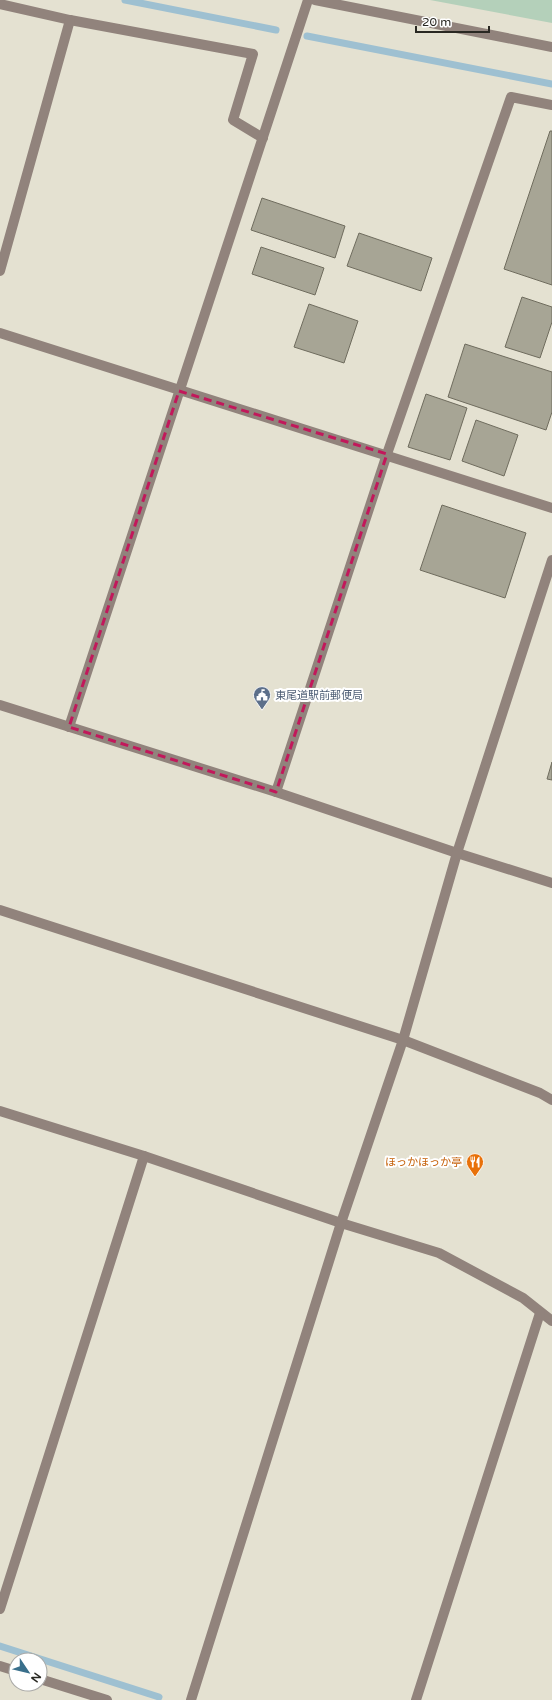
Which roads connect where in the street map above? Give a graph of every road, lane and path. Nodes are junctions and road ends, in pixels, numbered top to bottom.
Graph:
1 (308, 0) edge
2 (315, 0) edge
3 (0, 4) edge
4 (70, 20) junction
5 (552, 47) edge
6 (552, 105) edge
7 (263, 138) junction
8 (0, 271) edge
9 (0, 333) edge
10 (179, 391) junction
11 (387, 454) junction
12 (552, 508) edge
13 (552, 560) edge
14 (0, 704) edge
15 (69, 727) junction
16 (276, 792) junction
17 (457, 853) junction
18 (552, 883) edge
19 (0, 910) edge
20 (403, 1040) junction
21 (552, 1100) edge
22 (0, 1111) edge
23 (144, 1156) junction
24 (340, 1223) junction
25 (540, 1313) junction
26 (552, 1321) edge
27 (0, 1609) edge
28 (48, 1682) edge
29 (107, 1700) edge
30 (191, 1700) edge
31 (416, 1700) edge

1 - 7 street
2 - 5 street
3 - 4 street
4 - 7 street
4 - 8 street
6 - 11 street
7 - 10 street
9 - 10 street
10 - 11 street
10 - 15 street
11 - 12 street
11 - 16 street
13 - 17 street
14 - 15 street
15 - 16 street
16 - 17 street
17 - 18 street
17 - 20 street
19 - 20 street
20 - 21 street
20 - 24 street
22 - 23 street
23 - 24 street
23 - 27 street
24 - 25 street
24 - 30 street
25 - 26 street
25 - 31 street
28 - 29 street

